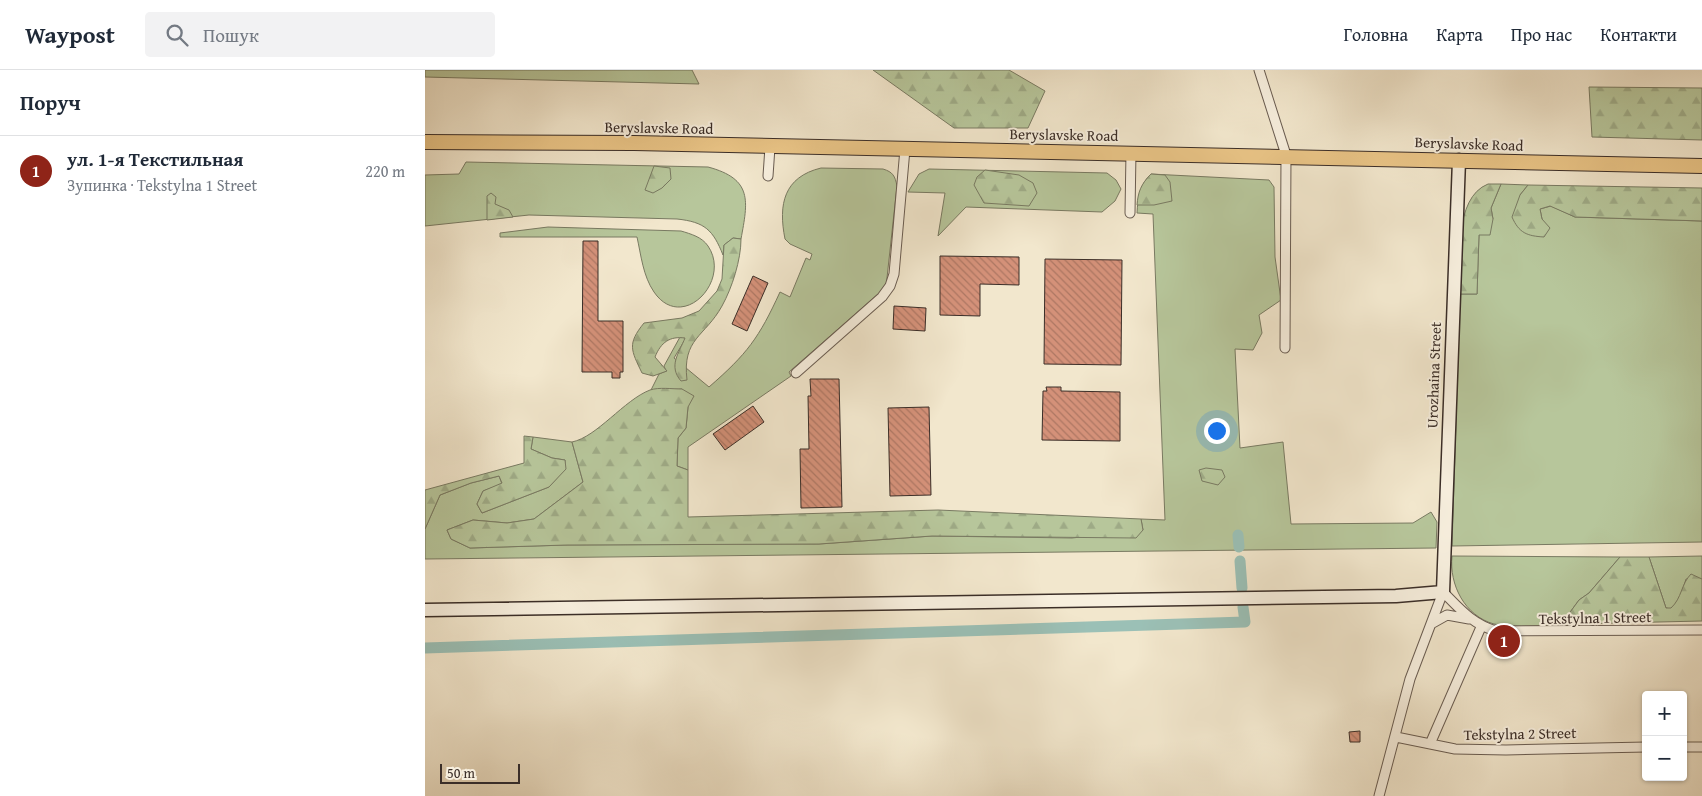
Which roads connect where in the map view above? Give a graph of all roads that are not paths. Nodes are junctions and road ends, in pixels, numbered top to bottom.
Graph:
1 (1259, 70) edge
2 (425, 142) edge
3 (770, 147) junction
4 (905, 149) junction
5 (1131, 152) junction
6 (1286, 155) junction
7 (1459, 160) junction
8 (1702, 166) edge
9 (768, 176) dead end
10 (1130, 213) dead end
11 (1285, 348) dead end
12 (796, 373) dead end
13 (1443, 592) junction
14 (425, 610) edge
15 (1469, 619) junction
16 (1431, 624) junction
17 (1481, 627) junction
18 (1702, 630) edge
19 (1396, 737) junction
20 (1430, 744) junction
21 (1642, 747) edge
22 (1687, 747) edge
23 (1702, 747) edge
24 (1379, 796) edge

1 - 6 street
2 - 3 main road, Beryslavske Road
3 - 4 main road, Beryslavske Road
3 - 9 street
4 - 5 main road, Beryslavske Road
4 - 12 street
5 - 6 main road, Beryslavske Road
5 - 10 street
6 - 7 main road, Beryslavske Road
6 - 11 street
7 - 8 main road, Beryslavske Road
7 - 13 street, Urozhaina Street
13 - 14 street
13 - 15 street, Tekstylna 1 Street
13 - 16 street
15 - 16 street
15 - 17 street, Tekstylna 1 Street
16 - 19 street
17 - 18 street, Tekstylna 1 Street
17 - 20 street
19 - 20 street, Tekstylna 2 Street
19 - 24 street
20 - 21 street, Tekstylna 2 Street
22 - 23 street

